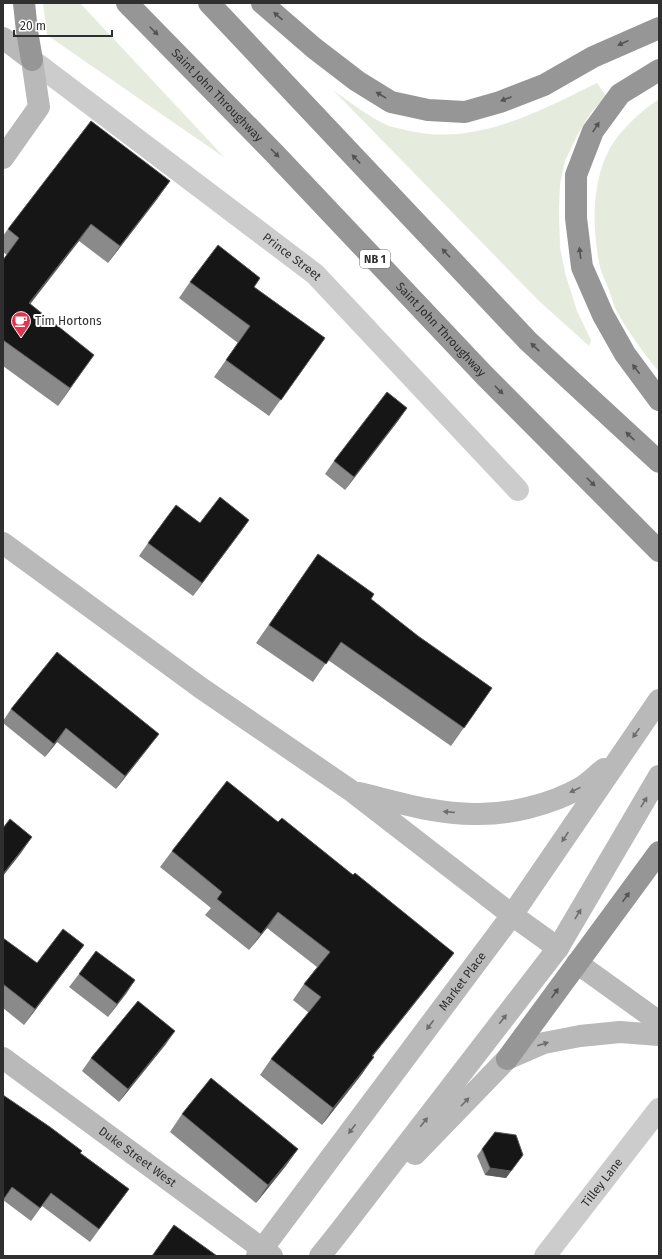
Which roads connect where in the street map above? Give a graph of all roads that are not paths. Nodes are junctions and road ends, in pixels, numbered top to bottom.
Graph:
1 (24, 3) edge
2 (127, 3) edge
3 (209, 3) edge
4 (262, 3) edge
5 (659, 28) edge
6 (3, 38) edge
7 (32, 60) junction
8 (659, 70) edge
9 (3, 158) edge
10 (659, 400) edge
11 (659, 462) edge
12 (518, 490) dead end
13 (623, 516) junction
14 (3, 543) edge
15 (659, 543) edge
16 (659, 551) edge
17 (657, 704) edge
18 (618, 759) junction
19 (659, 776) edge
20 (353, 792) junction
21 (659, 852) edge
22 (512, 915) junction
23 (558, 948) junction
24 (577, 963) junction
25 (659, 1022) edge
26 (659, 1035) edge
27 (3, 1058) edge
28 (507, 1059) junction
29 (659, 1109) edge
30 (340, 1231) junction
31 (264, 1253) edge
32 (320, 1256) edge
33 (545, 1256) edge

1 - 7 highway
2 -> 13 highway, Saint John Throughway / NB 1
11 -> 3 highway
5 -> 4 highway
6 - 7 street
7 - 9 street
7 - 12 street, Prince Street
10 -> 8 highway
13 - 15 highway, Saint John Throughway / NB 1
13 - 16 highway, Saint John Throughway / NB 1
14 - 20 street
17 -> 18 street, Market Place
18 -> 20 street
18 -> 22 street, Market Place
23 -> 19 street
20 - 22 street
24 -> 21 highway
22 - 23 street
22 -> 31 street, Market Place
23 - 24 street
30 -> 23 street
24 - 25 street
28 -> 24 highway
28 -> 26 street
27 - 31 street, Duke Street West
30 -> 28 street
29 - 33 street, Tilley Lane
30 - 32 street

